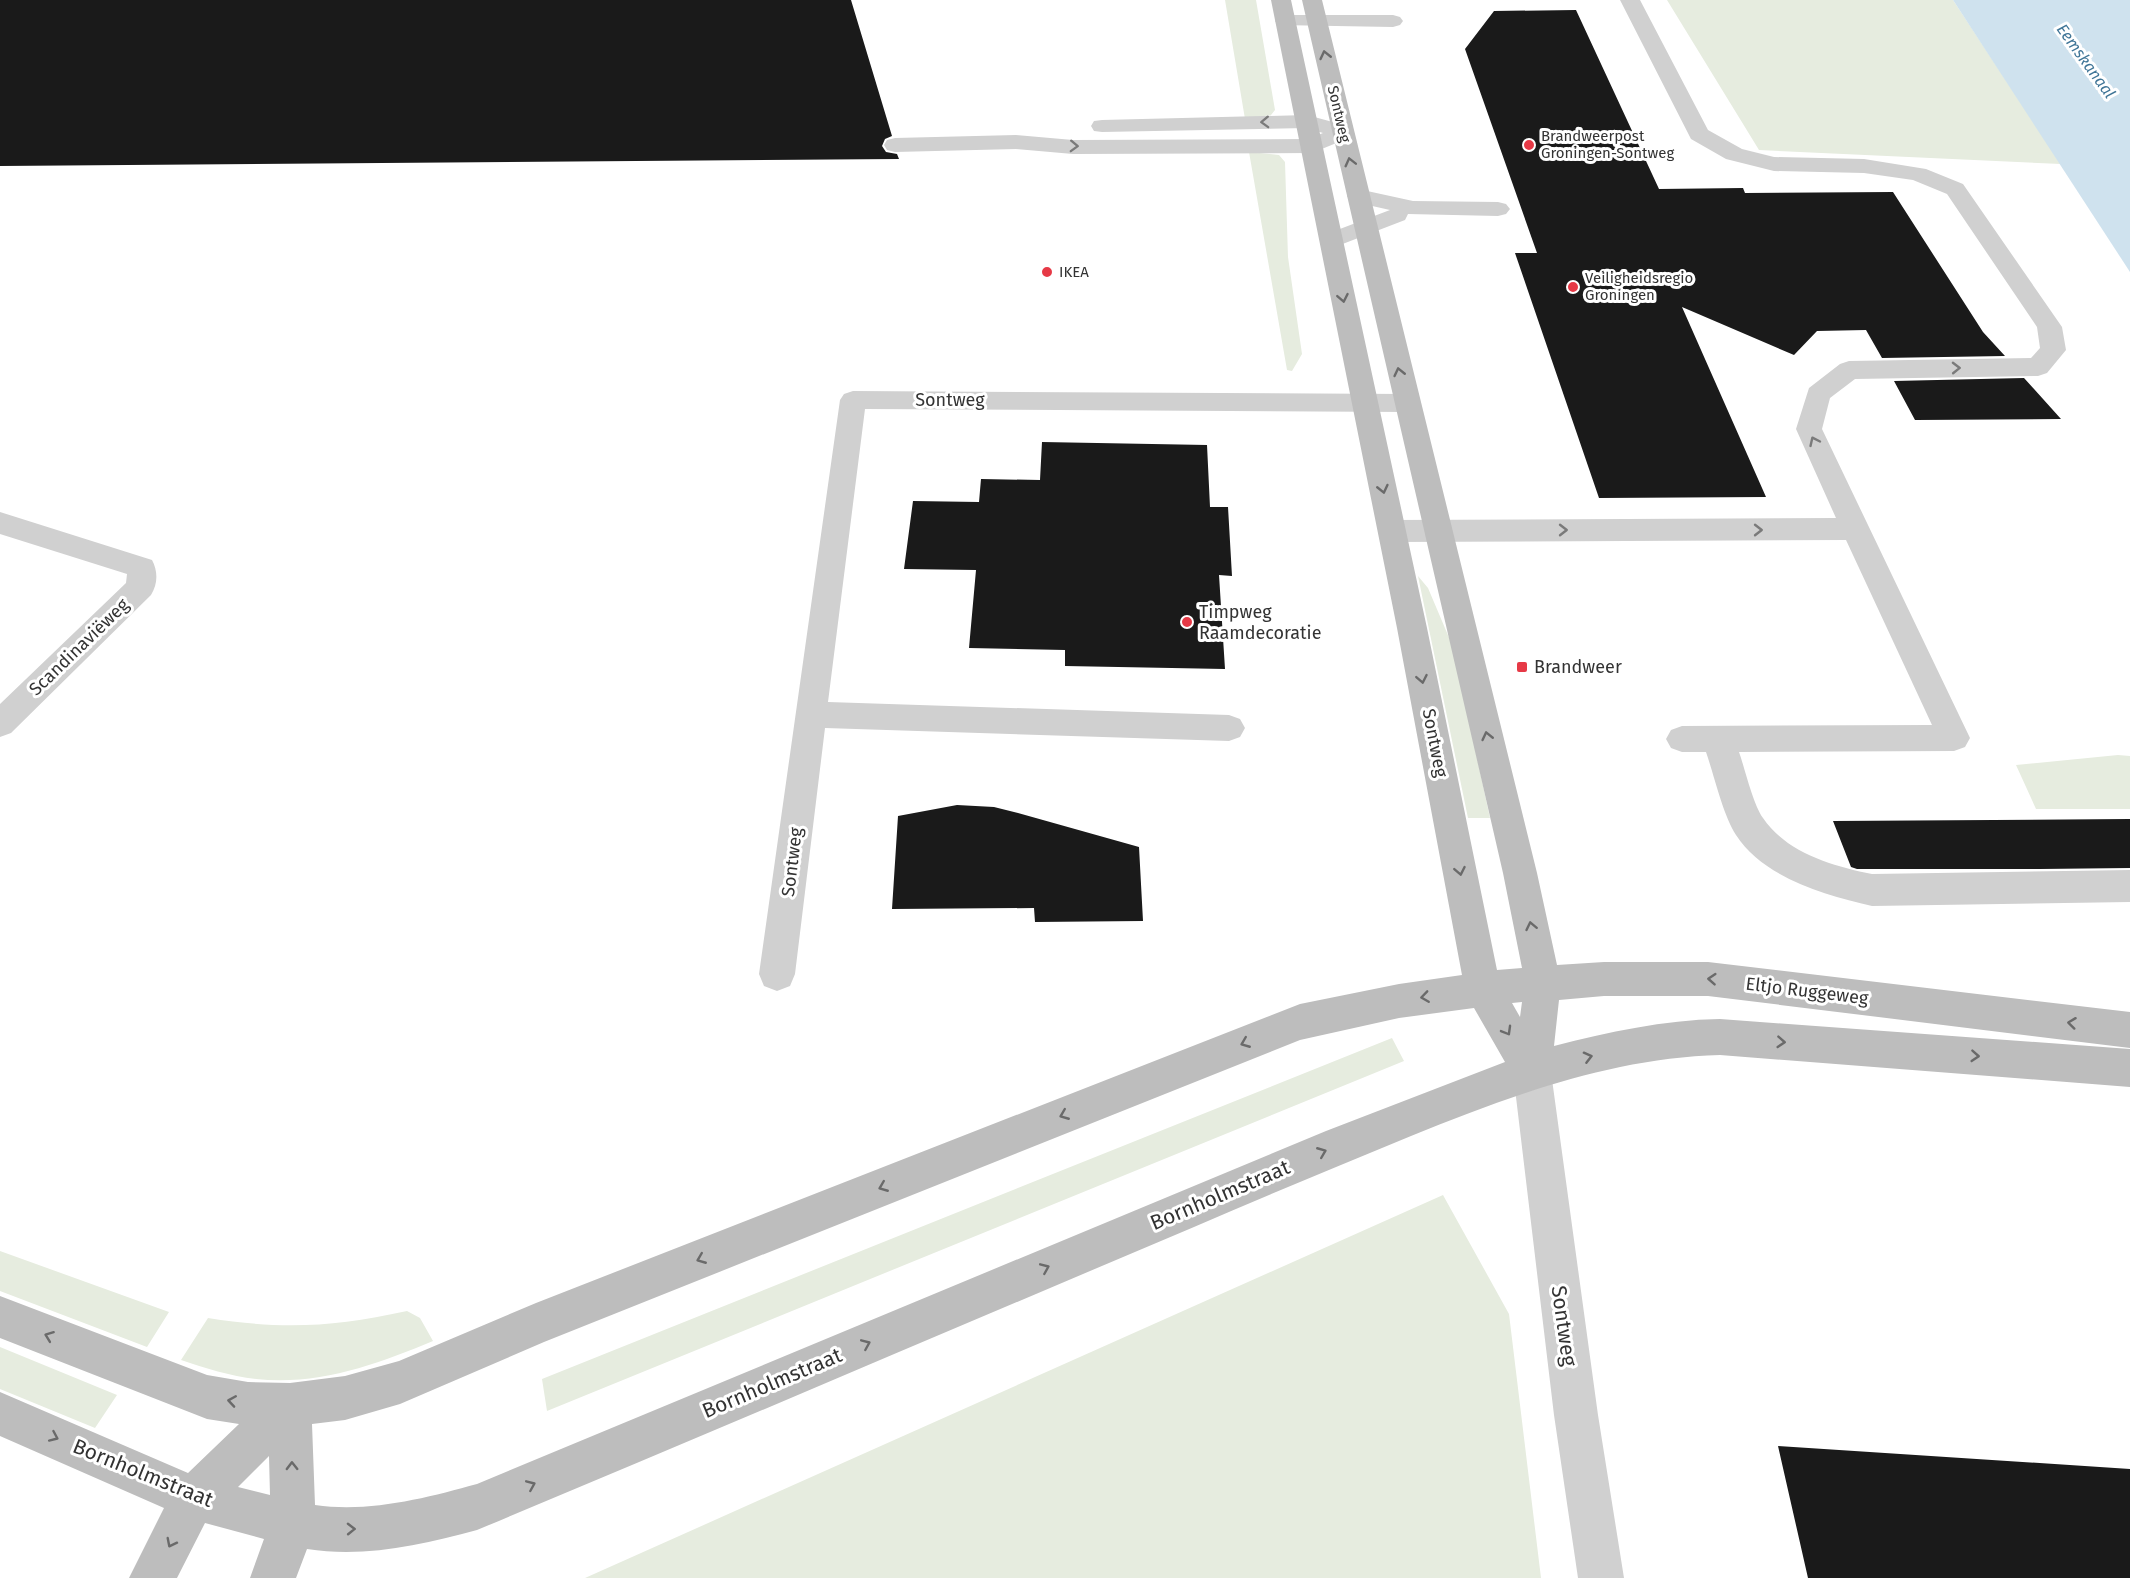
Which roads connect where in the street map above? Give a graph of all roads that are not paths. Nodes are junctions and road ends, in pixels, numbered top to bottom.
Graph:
1 (1312, 0) edge
2 (1629, 0) edge
3 (1283, 10) edge
4 (1317, 21) junction
5 (1394, 21) dead end
6 (1307, 121) junction
7 (1343, 132) junction
8 (1016, 142) junction
9 (895, 145) dead end
10 (1312, 146) junction
11 (1358, 196) junction
12 (1413, 208) junction
13 (1498, 209) dead end
14 (1365, 227) junction
15 (1332, 240) junction
16 (1365, 403) junction
17 (1407, 403) junction
18 (0, 523) edge
19 (1855, 529) junction
20 (1392, 531) junction
21 (1437, 531) junction
22 (811, 714) junction
23 (0, 724) edge
24 (1229, 728) dead end
25 (1682, 739) dead end
26 (1718, 739) junction
27 (2130, 886) edge
28 (777, 974) dead end
29 (1543, 984) junction
30 (1483, 988) junction
31 (2130, 1030) edge
32 (2130, 1068) edge
33 (1532, 1072) junction
34 (0, 1317) edge
35 (291, 1405) junction
36 (0, 1414) edge
37 (194, 1498) junction
38 (293, 1524) junction
39 (153, 1578) edge
40 (273, 1578) edge
41 (1601, 1578) edge

1 - 4 street, Sontweg
19 -> 2 street
3 - 4 street
3 - 6 street, Sontweg
4 - 5 street
7 -> 4 street, Sontweg
6 - 7 street
6 -> 8 street
6 - 10 street, Sontweg
7 - 10 street
11 -> 7 street, Sontweg
8 - 9 street
8 -> 10 street
10 - 15 street, Sontweg
11 - 12 street
11 - 14 street, Sontweg
12 - 13 street
12 - 14 street
14 - 15 street
17 -> 14 street, Sontweg
15 -> 16 street, Sontweg
16 - 17 street, Sontweg
16 -> 20 street, Sontweg
16 - 22 street, Sontweg
17 - 21 street, Sontweg
18 - 23 street, Scandinaviëweg
21 -> 19 street
19 - 26 street
20 - 21 street
20 -> 30 street, Sontweg
29 -> 21 street, Sontweg
22 - 24 street
22 - 28 street, Sontweg
25 - 26 street
26 - 27 street
29 - 30 street, Eltjo Ruggeweg
31 -> 29 street, Eltjo Ruggeweg
29 - 33 street, Sontweg
30 -> 33 street, Sontweg
30 -> 35 street
33 -> 32 street
38 -> 33 street, Bornholmstraat
33 - 41 street, Sontweg
35 -> 34 street
35 - 37 street
38 -> 35 street
36 -> 37 street, Bornholmstraat
37 - 38 street, Bornholmstraat
37 -> 39 street
38 - 40 street

